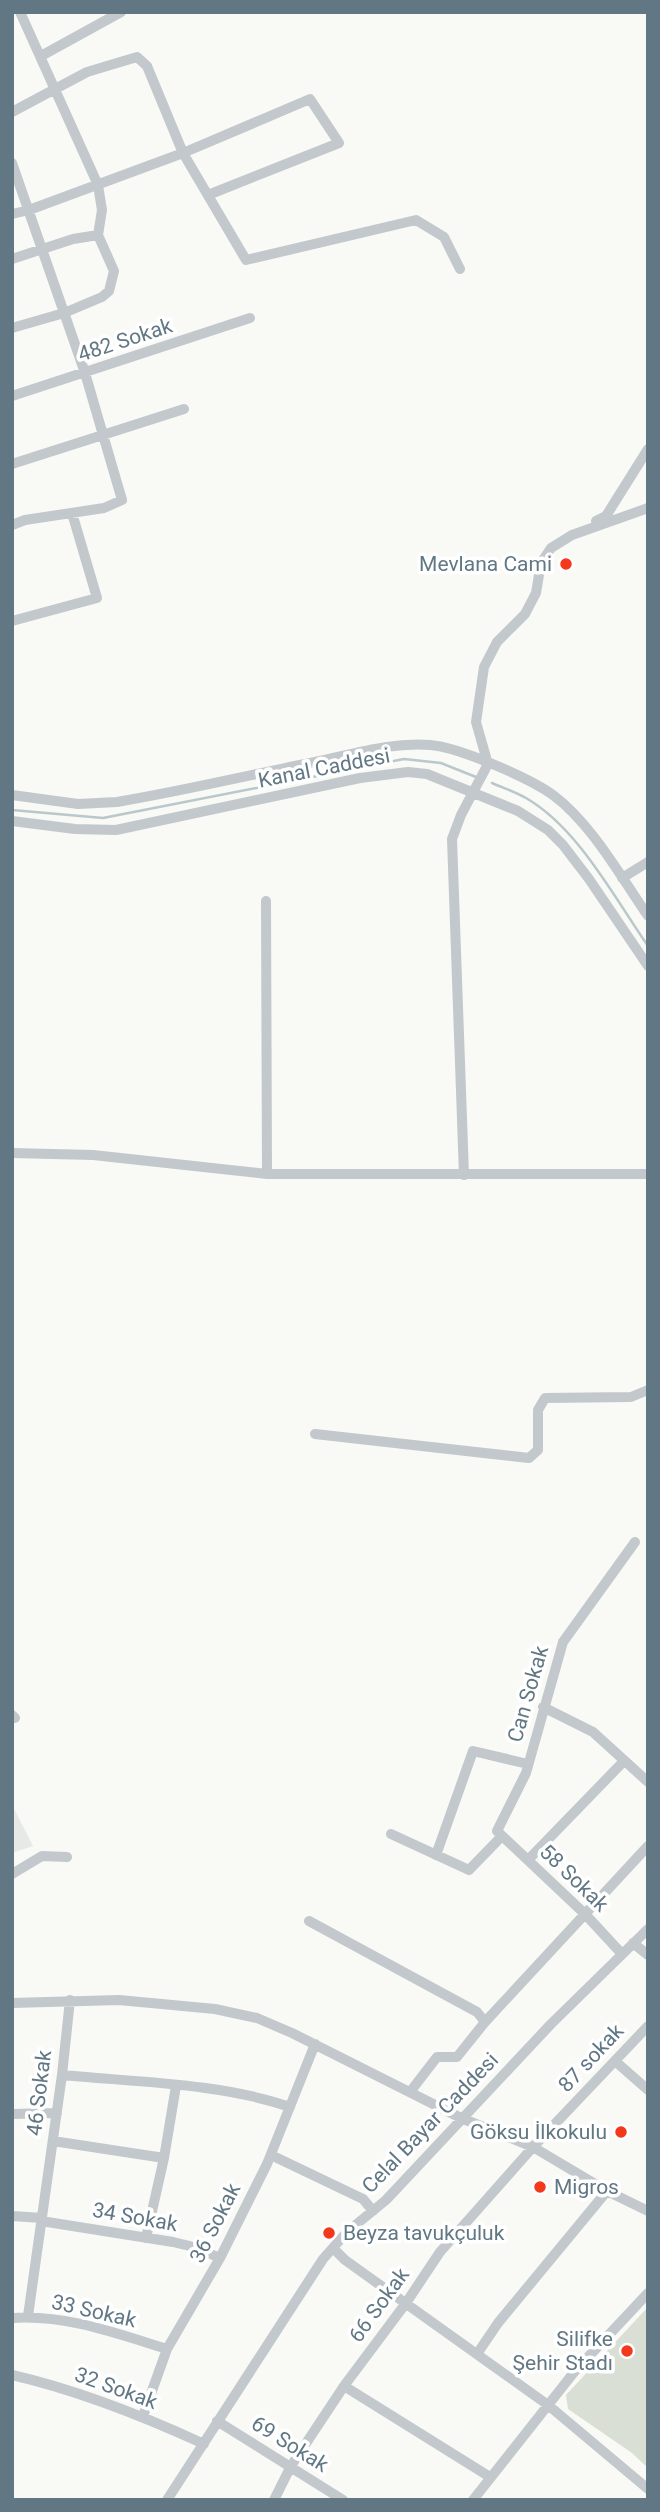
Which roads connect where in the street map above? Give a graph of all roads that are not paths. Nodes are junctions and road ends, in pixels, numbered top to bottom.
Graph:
1 (20, 12) edge
2 (121, 12) edge
3 (41, 56) junction
4 (56, 88) junction
5 (12, 112) edge
6 (183, 153) junction
7 (12, 163) edge
8 (98, 185) junction
9 (208, 195) junction
10 (29, 210) junction
11 (12, 214) edge
12 (98, 235) junction
13 (43, 249) junction
14 (12, 259) edge
15 (460, 269) dead end
16 (64, 313) junction
17 (250, 318) dead end
18 (12, 328) edge
19 (85, 373) junction
20 (12, 396) edge
21 (184, 409) dead end
22 (103, 437) junction
23 (648, 449) edge
24 (12, 464) edge
25 (648, 508) edge
26 (72, 513) junction
27 (12, 525) edge
28 (572, 535) junction
29 (12, 621) edge
30 (488, 764) junction
31 (473, 793) junction
32 (12, 795) edge
33 (12, 821) edge
34 (648, 862) edge
35 (622, 878) junction
36 (266, 901) dead end
37 (648, 916) edge
38 (648, 966) edge
39 (12, 1153) edge
40 (267, 1174) junction
41 (648, 1174) edge
42 (464, 1175) junction
43 (648, 1390) edge
44 (315, 1434) dead end
45 (635, 1542) dead end
46 (543, 1707) junction
47 (624, 1761) junction
48 (528, 1764) junction
49 (648, 1782) edge
50 (500, 1833) junction
51 (391, 1834) dead end
52 (648, 1846) edge
53 (436, 1855) junction
54 (67, 1857) dead end
55 (528, 1860) junction
56 (12, 1874) edge
57 (584, 1914) junction
58 (309, 1921) dead end
59 (648, 1928) edge
60 (633, 1943) junction
61 (622, 1954) junction
62 (648, 1955) edge
63 (70, 2000) junction
64 (12, 2003) edge
65 (485, 2022) junction
66 (648, 2026) edge
67 (315, 2044) junction
68 (615, 2061) junction
69 (62, 2075) junction
70 (176, 2086) junction
71 (648, 2090) edge
72 (410, 2092) junction
73 (290, 2107) junction
74 (57, 2113) junction
75 (12, 2114) edge
76 (461, 2118) junction
77 (53, 2141) junction
78 (533, 2147) junction
79 (271, 2155) junction
80 (164, 2158) junction
81 (607, 2191) junction
82 (373, 2211) junction
83 (648, 2211) edge
84 (12, 2216) edge
85 (41, 2220) junction
86 (146, 2238) junction
87 (333, 2248) junction
88 (220, 2258) junction
89 (648, 2293) edge
90 (406, 2303) junction
91 (28, 2316) junction
92 (12, 2318) edge
93 (167, 2349) junction
94 (477, 2354) junction
95 (12, 2375) edge
96 (344, 2386) junction
97 (548, 2405) junction
98 (143, 2416) junction
99 (217, 2421) junction
100 (204, 2444) junction
101 (291, 2466) junction
102 (490, 2477) junction
103 (648, 2489) edge
104 (337, 2498) edge
105 (476, 2499) edge
106 (167, 2500) edge
107 (274, 2500) edge

1 - 3 street
2 - 3 street
3 - 4 street
4 - 5 street
4 - 6 street
4 - 8 street
6 - 8 street
6 - 9 street
6 - 9 street
7 - 10 street
8 - 10 street
8 - 12 street
9 - 15 street
10 - 11 street
10 - 13 street
12 - 13 street
12 - 16 street
13 - 14 street
13 - 16 street
16 - 18 street
16 - 19 street
17 - 19 street, 482 Sokak
19 - 20 street, 482 Sokak
19 - 22 street
21 - 22 street
22 - 24 street
22 - 26 street
23 - 28 street
25 - 28 street
26 - 27 street
26 - 29 street
28 - 30 street
30 - 31 street
30 - 32 street
30 - 35 street
31 - 33 street, Kanal Caddesi
31 - 38 street, Kanal Caddesi
31 - 42 street
34 - 35 street
35 - 37 street
36 - 40 street
39 - 40 street
40 - 42 street
41 - 42 street
43 - 44 street
45 - 46 street, Can Sokak
46 - 47 street
46 - 48 street, Can Sokak
47 - 49 street
47 - 55 street
48 - 50 street, Can Sokak
48 - 53 street
50 - 53 street, Can Sokak
50 - 55 street, 58 Sokak
51 - 53 street
52 - 57 street
54 - 56 street
55 - 57 street, 58 Sokak
57 - 61 street, 58 Sokak
57 - 65 street
58 - 65 street
59 - 60 street, Celal Bayar Caddesi
60 - 61 street, Celal Bayar Caddesi
60 - 62 street
61 - 76 street, Celal Bayar Caddesi
63 - 64 street
63 - 67 street
63 - 69 street, 46 Sokak
65 - 72 street
66 - 68 street, 87 sokak
67 - 72 street
67 - 73 street, 36 Sokak
68 - 71 street
68 - 78 street, 87 sokak
69 - 70 street
69 - 74 street, 46 Sokak
70 - 73 street
70 - 80 street
72 - 76 street
73 - 79 street, 36 Sokak
74 - 75 street
74 - 77 street, 46 Sokak
76 - 78 street
76 - 82 street, Celal Bayar Caddesi
77 - 80 street
77 - 85 street, 46 Sokak
78 - 81 street
78 - 90 street, 66 Sokak
79 - 82 street
79 - 88 street, 36 Sokak
80 - 86 street
81 - 83 street
81 - 94 street
82 - 87 street, Celal Bayar Caddesi
84 - 85 street, 34 Sokak
85 - 86 street, 34 Sokak
85 - 91 street, 46 Sokak
86 - 88 street, 34 Sokak
87 - 90 street
87 - 99 street, Celal Bayar Caddesi
88 - 93 street, 36 Sokak
89 - 97 street
90 - 94 street
90 - 96 street, 66 Sokak
91 - 92 street, 33 Sokak
91 - 93 street, 33 Sokak
93 - 98 street, 36 Sokak
94 - 97 street
95 - 98 street, 32 Sokak
96 - 101 street, 66 Sokak
96 - 102 street
97 - 102 street
97 - 103 street
98 - 100 street, 32 Sokak
99 - 100 street, Celal Bayar Caddesi
99 - 101 street, 69 Sokak
100 - 106 street, Celal Bayar Caddesi
101 - 104 street, 69 Sokak
101 - 107 street, 66 Sokak
102 - 105 street

